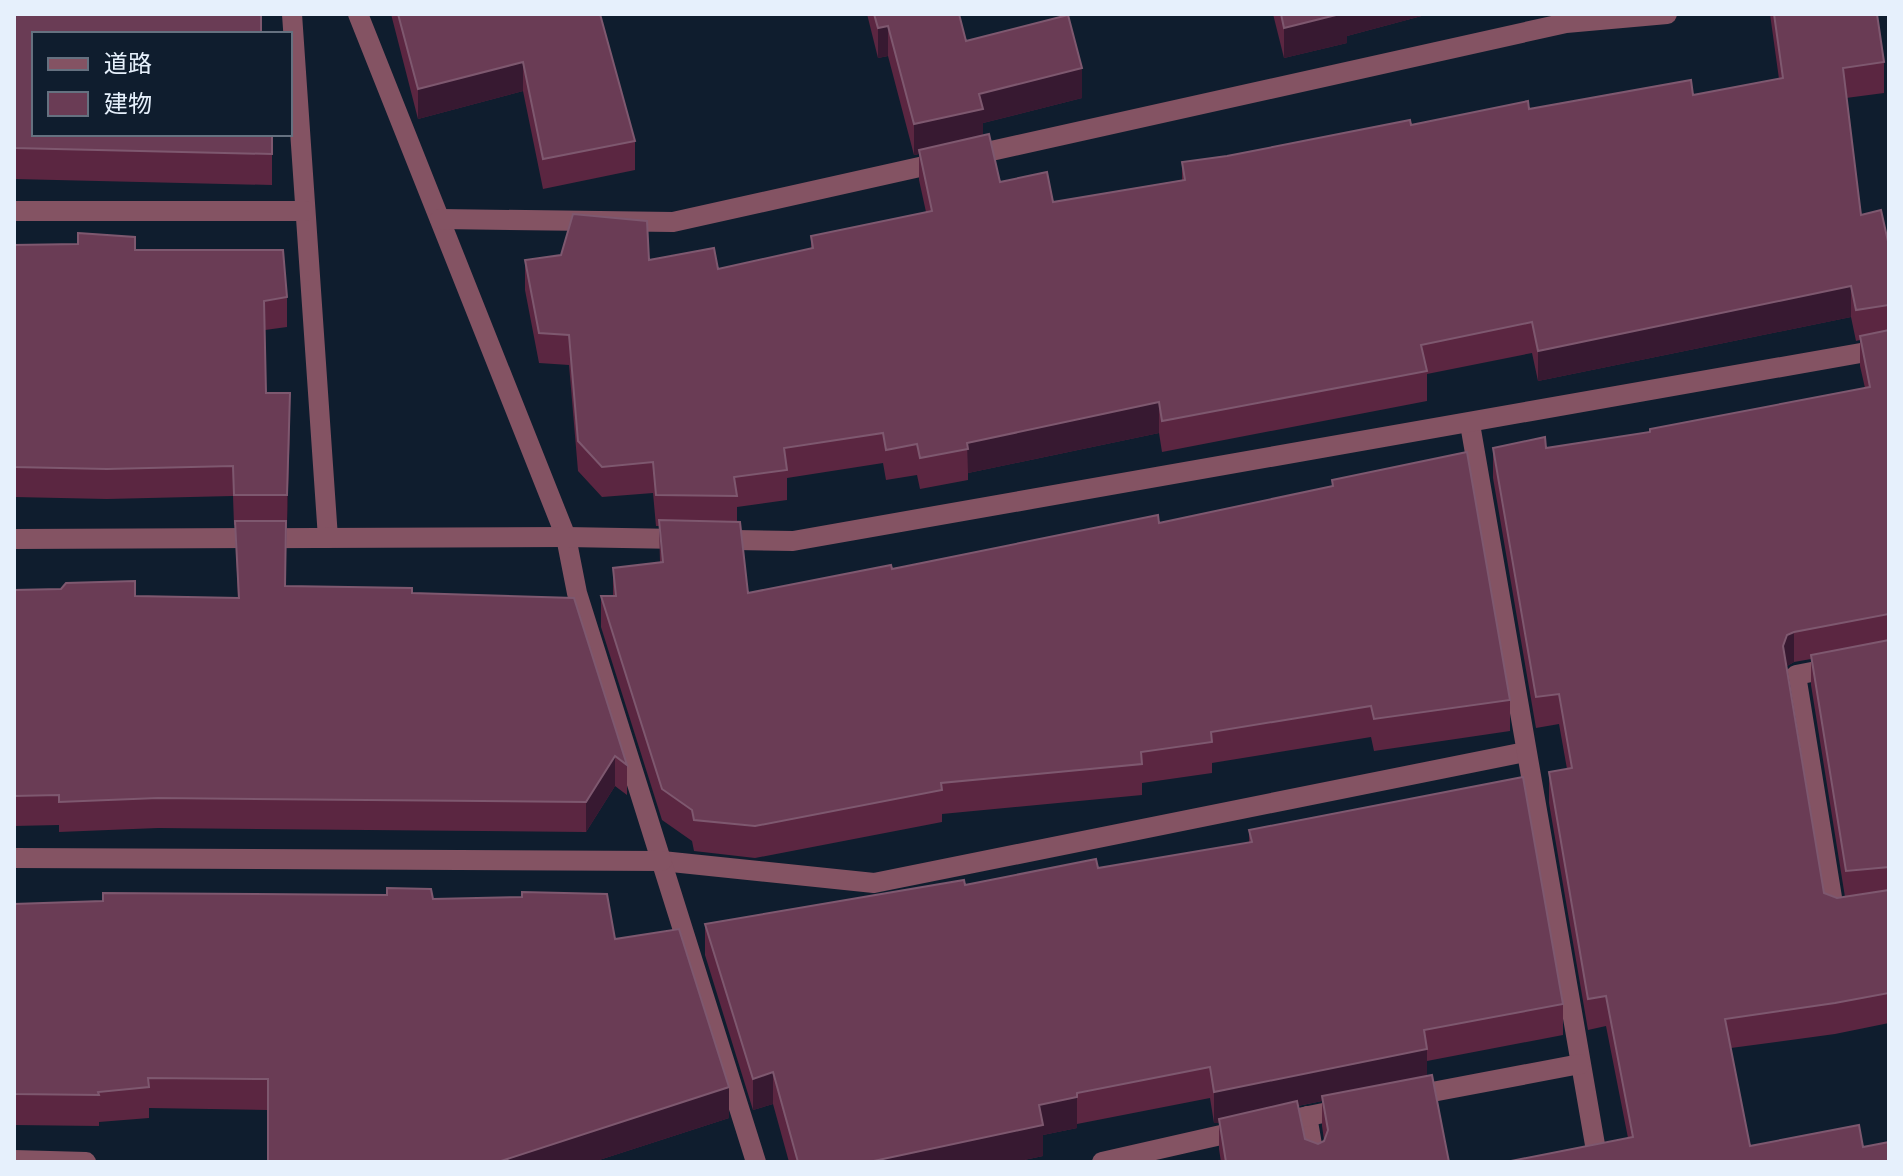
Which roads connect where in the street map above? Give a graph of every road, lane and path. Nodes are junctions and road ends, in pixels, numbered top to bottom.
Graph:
1 (292, 14) edge
2 (358, 14) edge
3 (1667, 14) edge
4 (14, 211) edge
5 (305, 211) junction
6 (440, 219) junction
7 (1889, 348) edge
8 (1470, 424) junction
9 (566, 537) junction
10 (328, 538) junction
11 (14, 539) edge
12 (1889, 657) edge
13 (1525, 752) junction
14 (14, 858) edge
15 (662, 861) junction
16 (1889, 909) edge
17 (1580, 1064) junction
18 (1398, 1098) edge
19 (1367, 1104) edge
20 (1307, 1116) junction
21 (14, 1160) edge
22 (43, 1162) edge
23 (86, 1162) edge
24 (756, 1162) edge
25 (1102, 1162) edge
26 (1315, 1162) edge
27 (1598, 1162) edge

1 - 5 street
2 - 6 street
3 - 6 street
4 - 5 street
5 - 10 street
6 - 9 street
7 - 8 street
8 - 9 street
8 - 13 street
9 - 10 street
9 - 15 street
10 - 11 street
12 - 16 street
13 - 15 street
13 - 17 street
14 - 15 street
15 - 24 street
17 - 18 street
17 - 27 street
19 - 20 street
20 - 25 street
20 - 26 street
21 - 22 street
22 - 23 street

